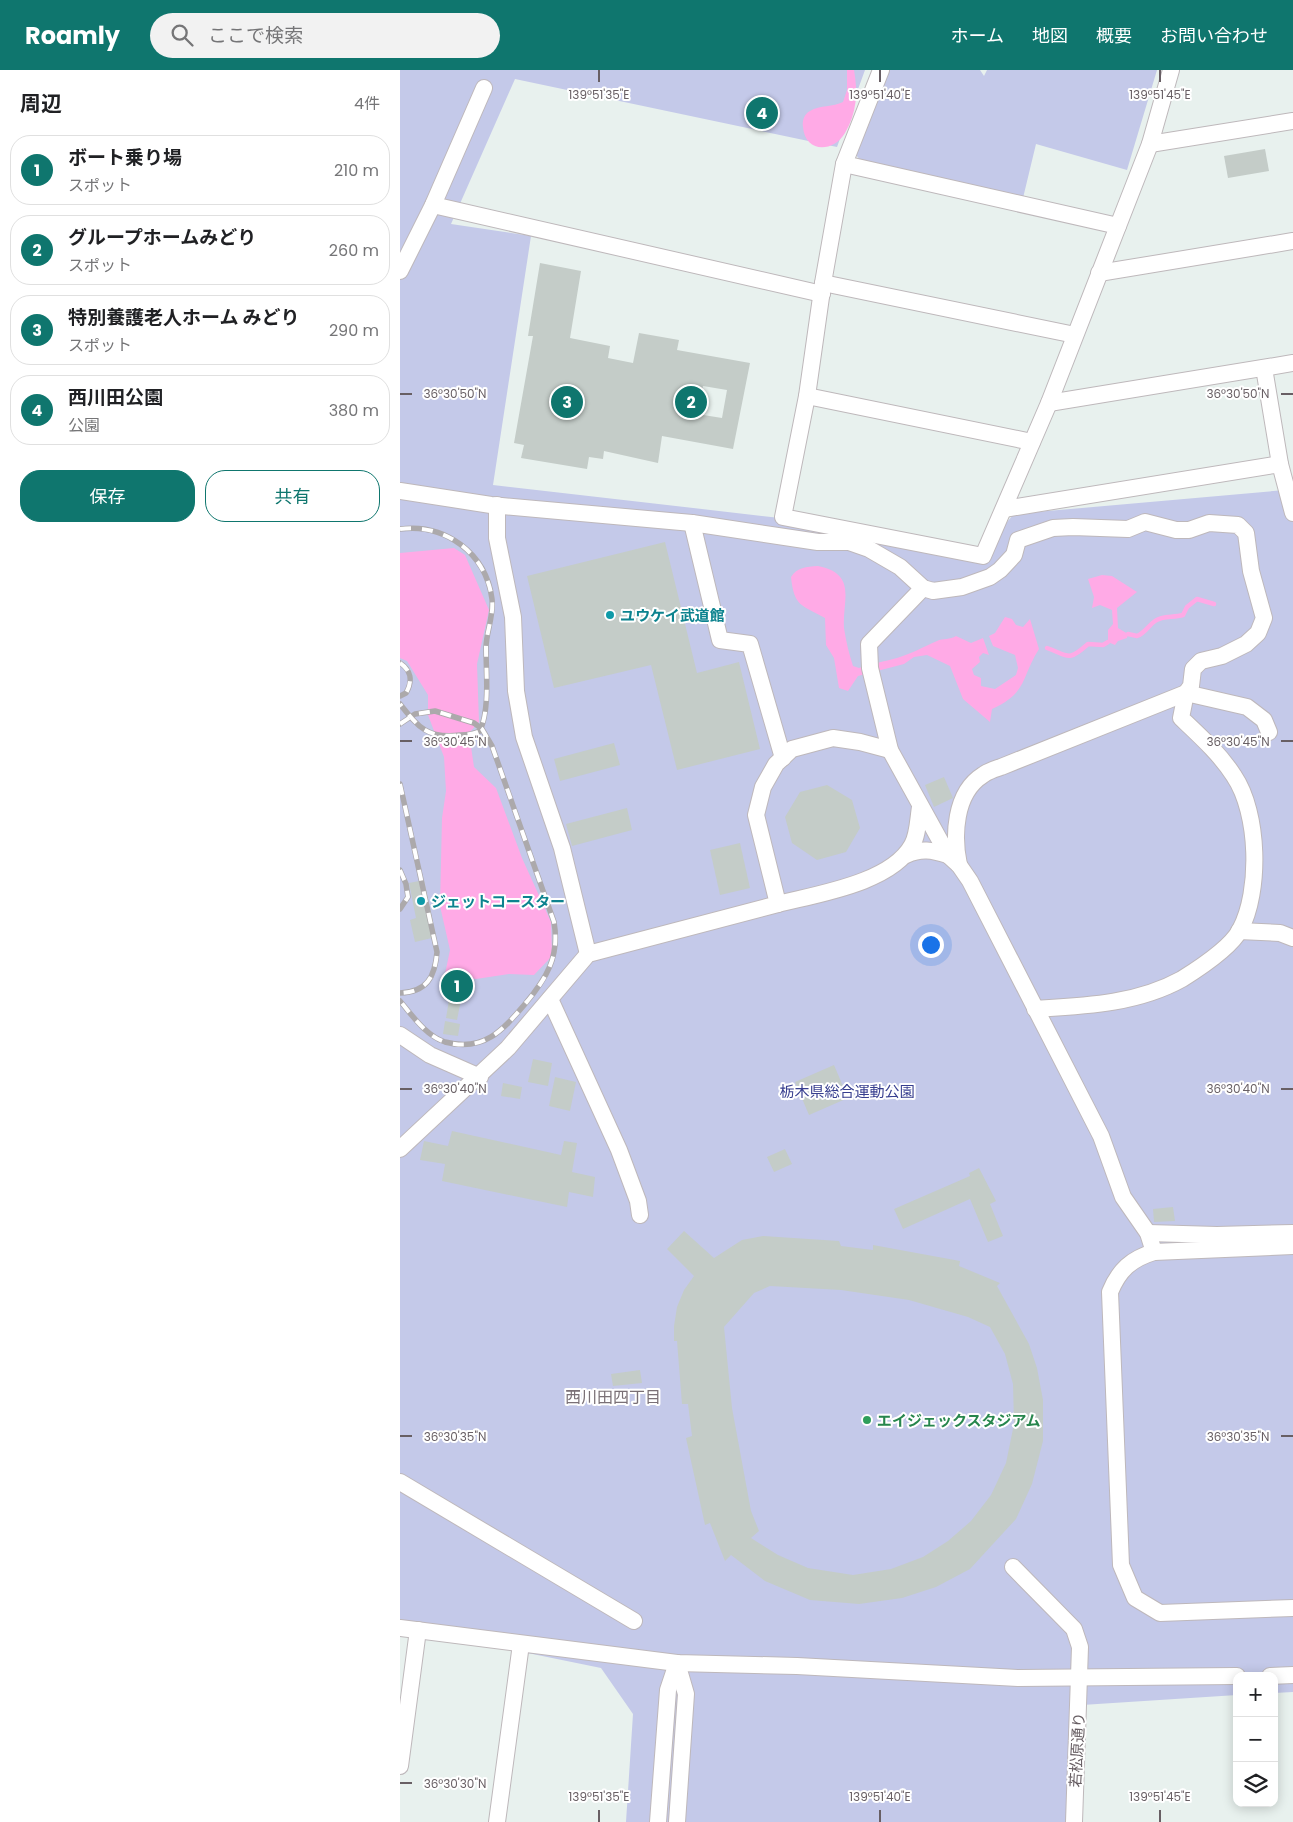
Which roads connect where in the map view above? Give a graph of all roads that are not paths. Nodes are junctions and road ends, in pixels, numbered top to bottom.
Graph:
1 (881, 70) edge
2 (1172, 70) edge
3 (484, 88) dead end
4 (1293, 121) edge
5 (1150, 144) junction
6 (844, 164) junction
7 (433, 205) junction
8 (1118, 226) junction
9 (1293, 241) edge
10 (400, 272) edge
11 (1099, 273) junction
12 (822, 289) junction
13 (1075, 335) junction
14 (1293, 363) edge
15 (1264, 368) junction
16 (808, 396) junction
17 (1049, 403) junction
18 (1032, 442) junction
19 (1280, 464) junction
20 (400, 491) edge
21 (497, 505) junction
22 (1004, 509) junction
23 (1293, 514) edge
24 (692, 523) junction
25 (922, 588) junction
26 (1186, 693) junction
27 (1269, 732) dead end
28 (890, 750) junction
29 (783, 758) junction
30 (920, 807) junction
31 (906, 855) junction
32 (953, 860) junction
33 (778, 904) junction
34 (1240, 931) junction
35 (1293, 938) edge
36 (588, 954) junction
37 (550, 998) junction
38 (1035, 1009) junction
39 (400, 1035) edge
40 (480, 1076) junction
41 (400, 1149) edge
42 (640, 1215) dead end
43 (1148, 1233) junction
44 (1293, 1233) edge
45 (1293, 1246) edge
46 (1154, 1252) junction
47 (400, 1482) edge
48 (1012, 1567) dead end
49 (1293, 1608) edge
50 (634, 1621) dead end
51 (400, 1628) edge
52 (418, 1630) junction
53 (521, 1644) junction
54 (677, 1663) junction
55 (1293, 1675) edge
56 (1233, 1676) edge
57 (1278, 1676) edge
58 (1080, 1678) junction
59 (400, 1766) edge
60 (498, 1822) edge
61 (658, 1822) edge
62 (677, 1822) edge
63 (1074, 1822) edge

1 - 6 street
2 - 5 street
3 - 7 street
4 - 5 street
5 - 8 street
6 - 8 street
6 - 12 street
7 - 10 street
7 - 12 street
8 - 11 street
9 - 11 street
11 - 13 street
12 - 13 street
12 - 16 street
13 - 17 street
14 - 15 street
15 - 17 street
15 - 19 street
16 - 18 street
16 - 22 street
17 - 18 street
18 - 22 street
19 - 22 street
19 - 23 street
20 - 21 street
21 - 24 street
21 - 36 street
24 - 25 street
24 - 29 street
25 - 26 street
25 - 28 street
26 - 27 street
26 - 32 street
26 - 34 street
28 - 29 street
28 - 30 street
29 - 33 street
30 - 31 street
30 - 32 street
31 - 32 street
31 - 33 street
32 - 38 street
33 - 36 street
34 - 35 street
34 - 38 street
36 - 37 street
37 - 40 street
37 - 42 street
38 - 43 street
39 - 40 street
40 - 41 street
43 - 44 street
43 - 46 street
45 - 46 street
46 - 49 street
47 - 50 street
48 - 58 street, 若松原通り
51 - 52 street
52 - 53 street
52 - 59 street
53 - 54 street
53 - 60 street
54 - 58 street
54 - 61 street
54 - 62 street
55 - 57 street
56 - 58 street
58 - 63 street, 若松原通り

